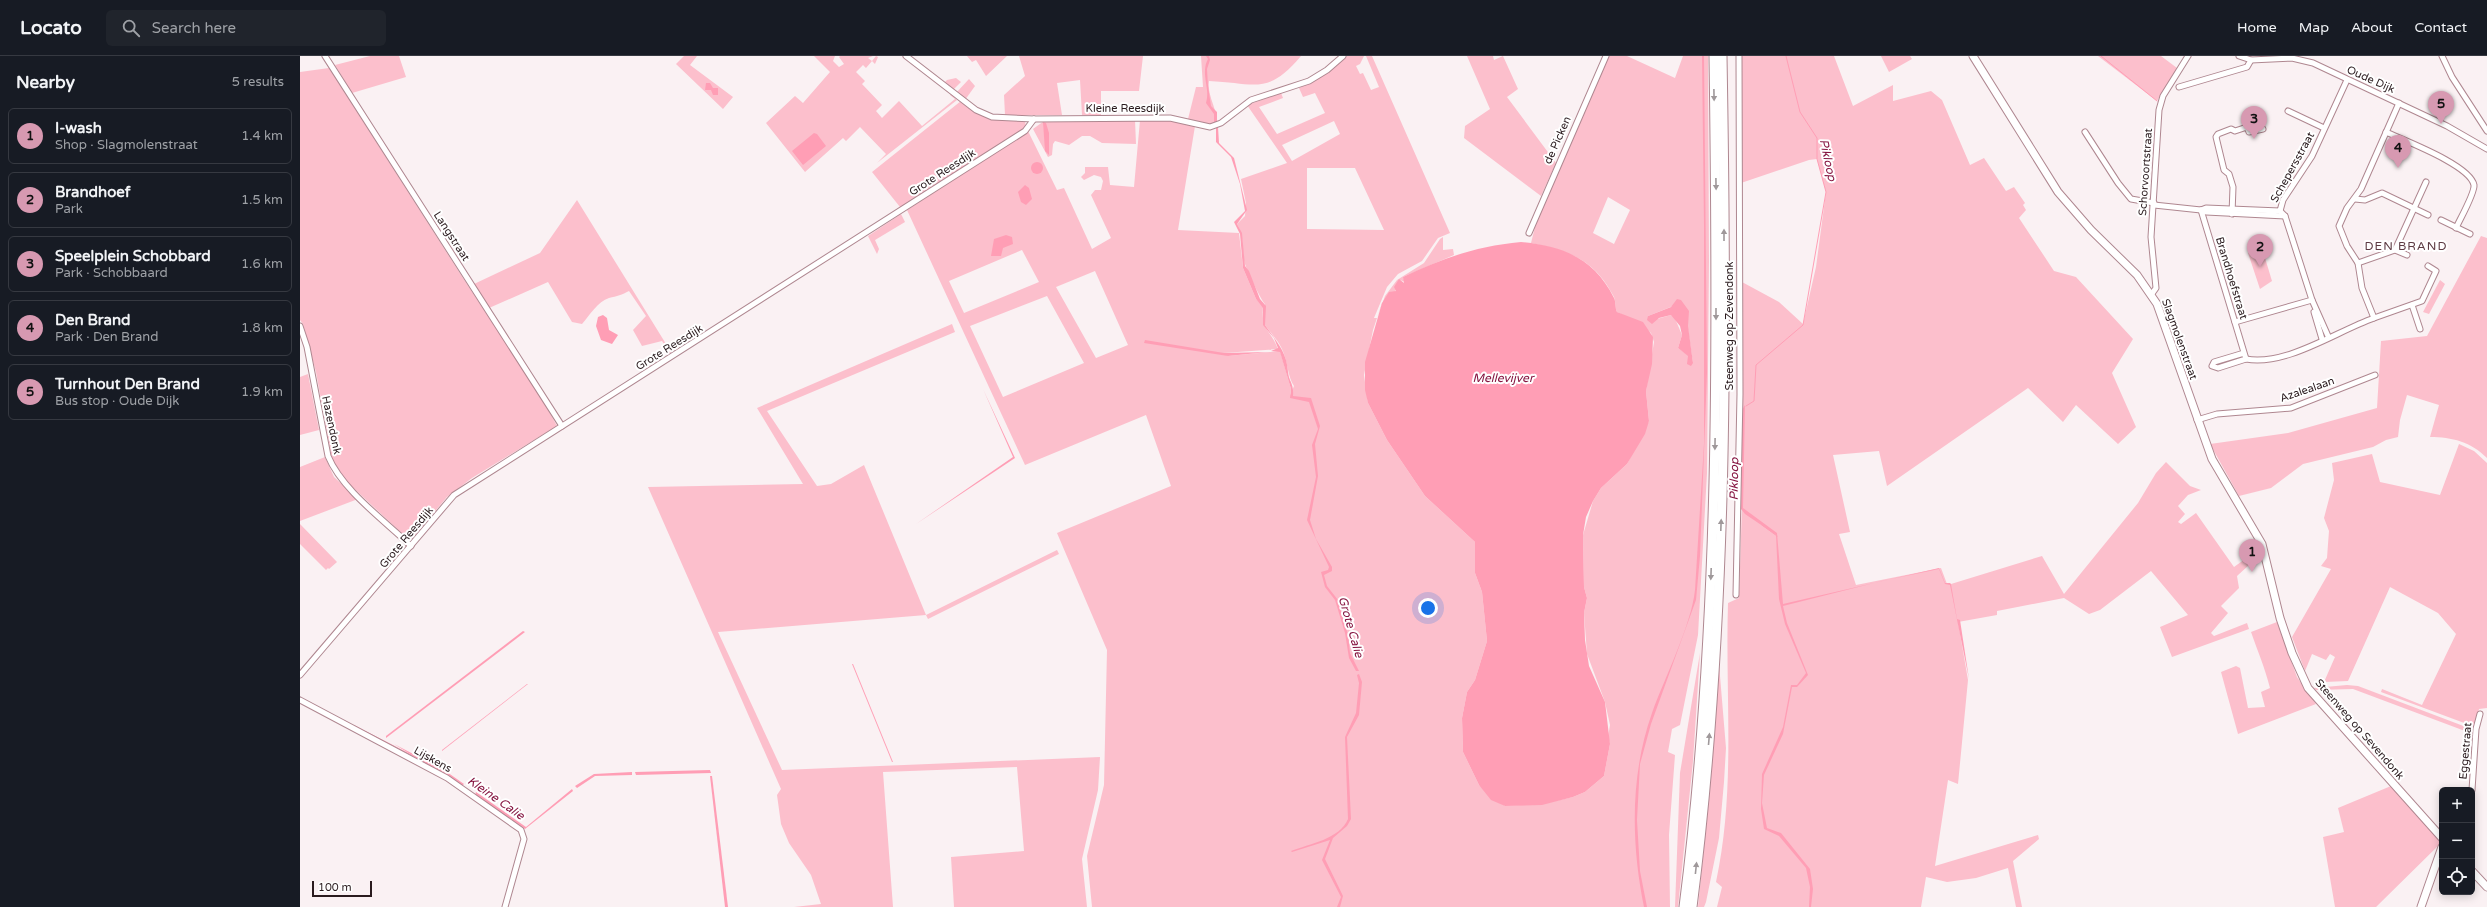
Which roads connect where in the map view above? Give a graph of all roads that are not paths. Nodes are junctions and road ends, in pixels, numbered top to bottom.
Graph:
1 (325, 56) edge
2 (906, 56) edge
3 (1343, 56) edge
4 (1606, 56) edge
5 (1714, 56) edge
6 (1722, 56) edge
7 (1739, 56) edge
8 (1972, 56) edge
9 (2188, 56) edge
10 (2239, 56) edge
11 (2442, 56) edge
12 (2251, 60) junction
13 (2348, 80) junction
14 (2179, 87) dead end
15 (2399, 103) junction
16 (2288, 111) dead end
17 (1034, 119) junction
18 (2324, 128) junction
19 (2263, 129) dead end
20 (2487, 130) edge
21 (2085, 132) dead end
22 (2386, 132) junction
23 (2487, 149) edge
24 (2426, 182) dead end
25 (2354, 199) junction
26 (2154, 204) junction
27 (2414, 208) junction
28 (2201, 210) junction
29 (2280, 210) junction
30 (2232, 212) junction
31 (2273, 214) junction
32 (2428, 215) dead end
33 (2285, 216) junction
34 (2441, 220) dead end
35 (2456, 228) junction
36 (1529, 233) dead end
37 (2470, 234) dead end
38 (2395, 250) junction
39 (2407, 255) dead end
40 (2358, 263) junction
41 (2428, 266) dead end
42 (2151, 295) junction
43 (2312, 300) junction
44 (2412, 305) junction
45 (2314, 307) junction
46 (2374, 318) junction
47 (2235, 322) junction
48 (300, 326) edge
49 (2420, 329) dead end
50 (2328, 336) junction
51 (2322, 340) junction
52 (2244, 353) junction
53 (2246, 359) junction
54 (2375, 375) dead end
55 (2197, 420) junction
56 (562, 426) junction
57 (411, 546) junction
58 (2269, 576) joint
59 (1736, 595) dead end
60 (300, 675) edge
61 (300, 700) edge
62 (2480, 714) dead end
63 (2472, 787) edge
64 (2439, 835) edge
65 (2439, 856) edge
66 (2475, 874) edge
67 (2487, 887) edge
68 (505, 907) edge
69 (1684, 907) edge
70 (1692, 907) edge
71 (2421, 907) edge

1 - 56 street, Langstraat
2 - 17 street, Kleine Reesdijk
3 - 17 street, Kleine Reesdijk
4 - 36 street, de Picken
5 -> 69 highway
70 -> 6 highway
7 - 59 street, Steenweg op Zevendonk
8 - 42 street, Slagmolenstraat
9 - 26 street, Schorvoortstraat
10 - 12 street, Oude Dijk
11 - 20 street
12 - 13 street, Oude Dijk
12 - 14 street
13 - 15 street, Oude Dijk
13 - 18 street, Schepersstraat
15 - 22 street
15 - 23 street, Oude Dijk
16 - 18 street, Schepersstraat
17 - 56 street, Grote Reesdijk
18 - 29 street, Schepersstraat
19 - 30 street
21 - 26 street
22 - 25 street
22 - 35 street
24 - 27 street
25 - 27 street
25 - 40 street
26 - 28 street
26 - 42 street, Schorvoortstraat
27 - 32 street
27 - 38 street
28 - 30 street
28 - 47 street, Brandhoefstraat
29 - 31 street, Schepersstraat
29 - 33 street
30 - 31 street
31 - 33 street
33 - 43 street
34 - 35 street
35 - 37 street
38 - 39 street
38 - 40 street
40 - 46 street
41 - 44 street
42 - 55 street, Slagmolenstraat
43 - 45 street
43 - 47 street
44 - 46 street
44 - 49 street
45 - 50 street
45 - 51 street
46 - 50 street
47 - 52 street, Brandhoefstraat
48 - 57 street, Hazendonk
50 - 51 street
51 - 53 street
52 - 53 street, Brandhoefstraat
52 - 53 street
54 - 55 street, Azalealaan
55 - 58 street, Slagmolenstraat
56 - 57 street, Grote Reesdijk
57 - 60 street, Grote Reesdijk
58 - 64 street, Steenweg op Sevendonk
61 - 68 street, Lijskens
62 - 63 street, Eggestraat
65 - 71 street
66 - 67 street

